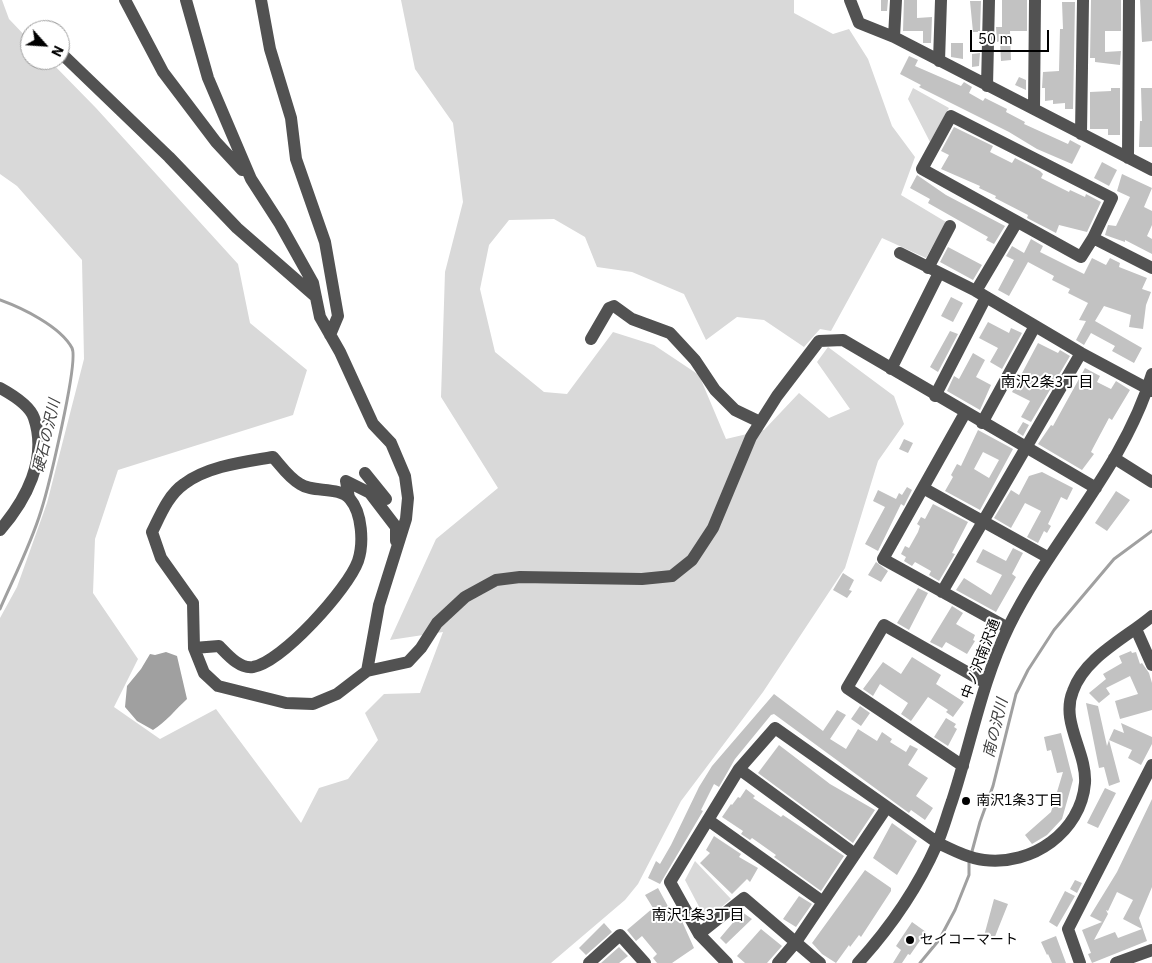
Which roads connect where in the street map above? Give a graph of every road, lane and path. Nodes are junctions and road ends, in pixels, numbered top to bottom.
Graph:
1 (125, 0) edge
2 (186, 0) edge
3 (261, 0) edge
4 (850, 0) edge
5 (896, 0) edge
6 (941, 0) edge
7 (989, 0) edge
8 (1035, 0) edge
9 (1083, 0) edge
10 (1130, 0) edge
11 (894, 38) junction
12 (939, 61) junction
13 (70, 62) edge
14 (987, 86) junction
15 (1034, 109) junction
16 (1080, 134) junction
17 (1128, 158) junction
18 (1152, 170) edge
19 (250, 179) junction
20 (1017, 222) junction
21 (950, 226) dead end
22 (1094, 238) junction
23 (900, 253) dead end
24 (1152, 268) edge
25 (933, 270) junction
26 (981, 294) junction
27 (316, 297) junction
28 (1035, 326) junction
29 (330, 335) junction
30 (591, 339) dead end
31 (1081, 353) junction
32 (891, 369) junction
33 (1152, 374) edge
34 (0, 388) edge
35 (1150, 390) edge
36 (935, 396) junction
37 (965, 413) junction
38 (760, 422) junction
39 (982, 423) junction
40 (1027, 448) junction
41 (1114, 458) junction
42 (365, 473) dead end
43 (1152, 482) edge
44 (923, 488) junction
45 (1096, 488) junction
46 (350, 498) junction
47 (388, 515) junction
48 (983, 522) junction
49 (0, 530) edge
50 (396, 546) junction
51 (1049, 558) junction
52 (942, 592) junction
53 (1152, 616) edge
54 (1008, 628) junction
55 (1136, 629) junction
56 (194, 648) junction
57 (1152, 665) edge
58 (367, 671) junction
59 (986, 683) junction
60 (1152, 765) edge
61 (963, 766) junction
62 (738, 769) junction
63 (887, 807) junction
64 (708, 820) junction
65 (938, 843) junction
66 (855, 854) junction
67 (823, 902) junction
68 (699, 934) junction
69 (796, 942) junction
70 (1152, 950) edge
71 (589, 963) edge
72 (644, 963) edge
73 (727, 963) edge
74 (778, 963) edge
75 (820, 963) edge
76 (858, 963) edge
77 (1080, 963) edge
78 (1116, 963) edge

1 - 19 street
2 - 19 street
3 - 29 street
4 - 11 street
5 - 11 street
6 - 12 street
7 - 14 street
8 - 15 street
9 - 16 street
10 - 17 street
11 - 12 street
12 - 14 street
13 - 27 street
14 - 15 street
15 - 16 street
16 - 17 street
17 - 18 street
19 - 27 street
20 - 22 street
20 - 22 street
20 - 26 street
21 - 25 street
22 - 24 street
23 - 25 street
25 - 26 street
25 - 32 street
26 - 28 street
26 - 36 street
27 - 29 street
28 - 31 street
28 - 39 street
29 - 50 street
30 - 38 street
31 - 35 street
31 - 40 street
32 - 36 street
32 - 38 street
33 - 35 street, 中ノ沢南沢通
34 - 49 street
35 - 41 street, 中ノ沢南沢通
36 - 37 street
37 - 39 street
37 - 44 street
38 - 58 street
39 - 40 street
40 - 45 street
40 - 48 street
41 - 43 street
41 - 45 street, 中ノ沢南沢通
42 - 47 street
44 - 48 street
44 - 52 street
45 - 51 street, 中ノ沢南沢通
46 - 47 street
46 - 56 street
46 - 56 street
47 - 50 street
48 - 51 street
48 - 52 street
50 - 58 street
51 - 54 street, 中ノ沢南沢通
52 - 54 street
53 - 55 street
54 - 59 street, 中ノ沢南沢通
55 - 57 street
55 - 65 street
56 - 58 street
59 - 61 street, 中ノ沢南沢通
59 - 61 street
60 - 77 street
61 - 65 street, 中ノ沢南沢通
62 - 63 street
62 - 64 street
62 - 66 street
63 - 65 street
63 - 66 street
64 - 67 street
64 - 68 street
65 - 76 street, 中ノ沢南沢通
66 - 67 street
67 - 69 street
68 - 69 street
68 - 73 street
69 - 74 street
69 - 75 street
70 - 78 street
71 - 72 street

